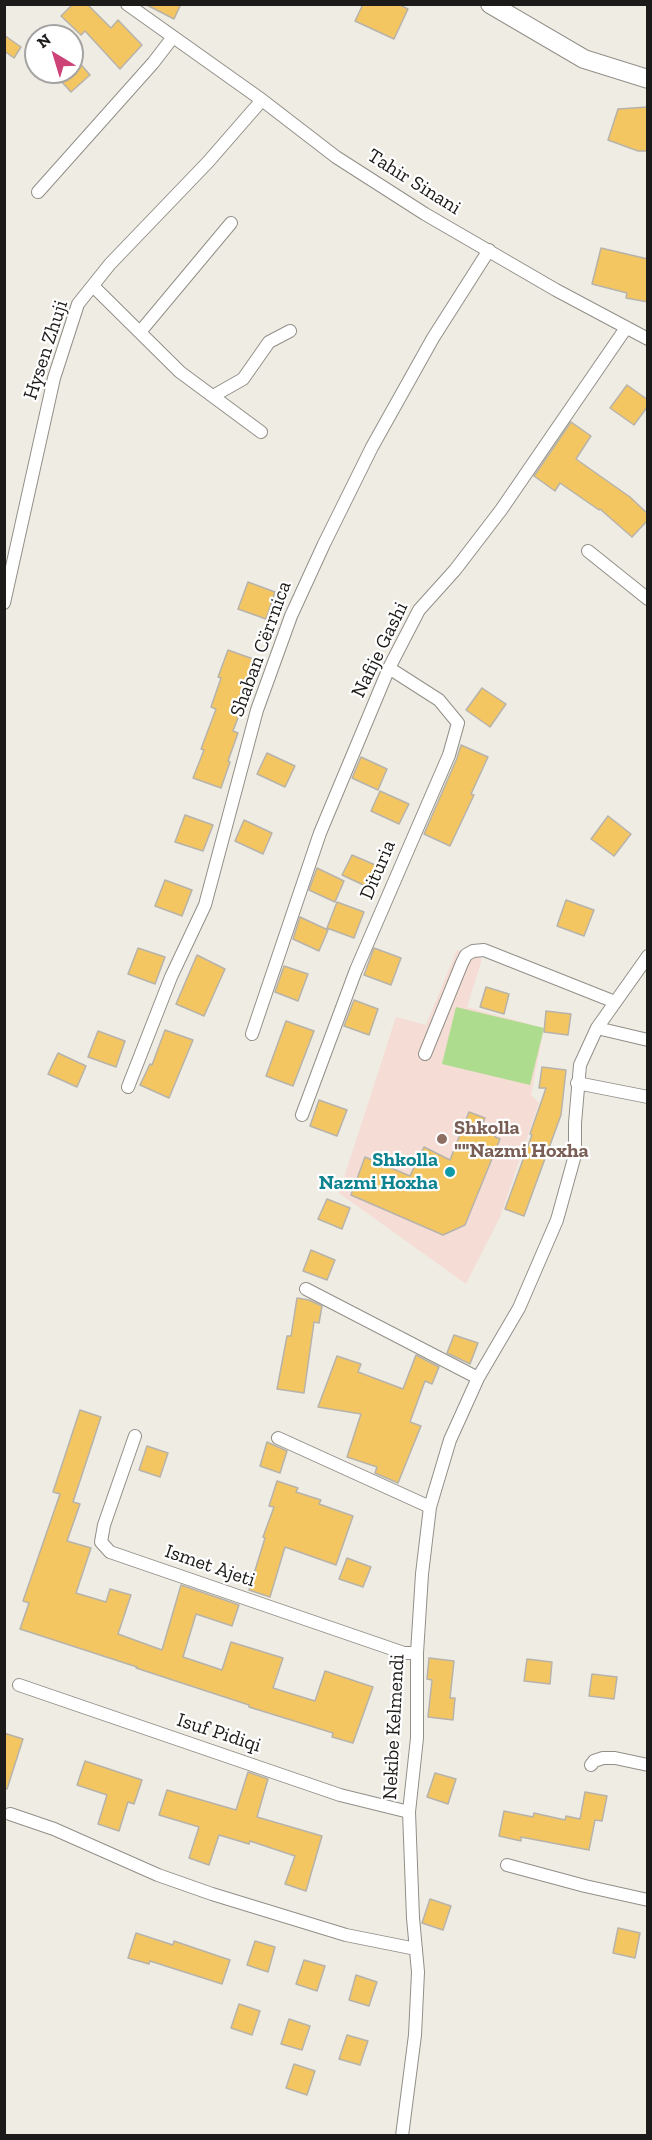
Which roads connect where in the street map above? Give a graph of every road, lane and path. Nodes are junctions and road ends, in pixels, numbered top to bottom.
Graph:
1 (127, 4) edge
2 (490, 4) edge
3 (173, 37) junction
4 (648, 79) edge
5 (262, 100) junction
6 (38, 192) dead end
7 (231, 223) dead end
8 (489, 250) junction
9 (93, 286) junction
10 (626, 328) junction
11 (290, 331) dead end
12 (140, 332) junction
13 (648, 339) edge
14 (213, 396) junction
15 (261, 432) dead end
16 (588, 551) dead end
17 (648, 599) edge
18 (4, 603) edge
19 (389, 668) junction
20 (648, 956) edge
21 (615, 1002) junction
22 (597, 1028) junction
23 (252, 1034) dead end
24 (648, 1040) edge
25 (425, 1054) dead end
26 (577, 1083) junction
27 (128, 1088) dead end
28 (648, 1097) edge
29 (302, 1115) dead end
30 (306, 1289) dead end
31 (478, 1378) junction
32 (135, 1436) dead end
33 (278, 1438) dead end
34 (430, 1507) junction
35 (417, 1653) junction
36 (19, 1685) dead end
37 (591, 1766) dead end
38 (648, 1766) edge
39 (409, 1812) junction
40 (10, 1814) dead end
41 (507, 1865) dead end
42 (648, 1900) edge
43 (416, 1949) junction
44 (402, 2136) edge

1 - 3 street, Tahir Sinani
2 - 4 street
3 - 5 street, Tahir Sinani
3 - 6 street
5 - 8 street, Tahir Sinani
5 - 9 street, Hysen Zhuji
7 - 12 street
8 - 10 street, Tahir Sinani
8 - 27 street, Shaban Cërrnica
9 - 12 street
9 - 18 street, Hysen Zhuji
10 - 13 street, Tahir Sinani
10 - 19 street, Nafije Gashi
11 - 14 street
12 - 14 street
14 - 15 street
16 - 17 street
19 - 23 street, Nafije Gashi
19 - 29 street, Dituria
20 - 21 street, Nekibe Kelmendi
21 - 22 street, Nekibe Kelmendi
21 - 25 street
22 - 24 street
22 - 26 street, Nekibe Kelmendi
26 - 28 street
26 - 31 street, Nekibe Kelmendi
30 - 31 street
31 - 34 street, Nekibe Kelmendi
32 - 35 street, Ismet Ajeti
33 - 34 street
34 - 35 street, Nekibe Kelmendi
35 - 39 street, Nekibe Kelmendi
36 - 39 street, Isuf Pidiqi
37 - 38 street
39 - 43 street, Nekibe Kelmendi
40 - 43 street
41 - 42 street
43 - 44 street, Nekibe Kelmendi

